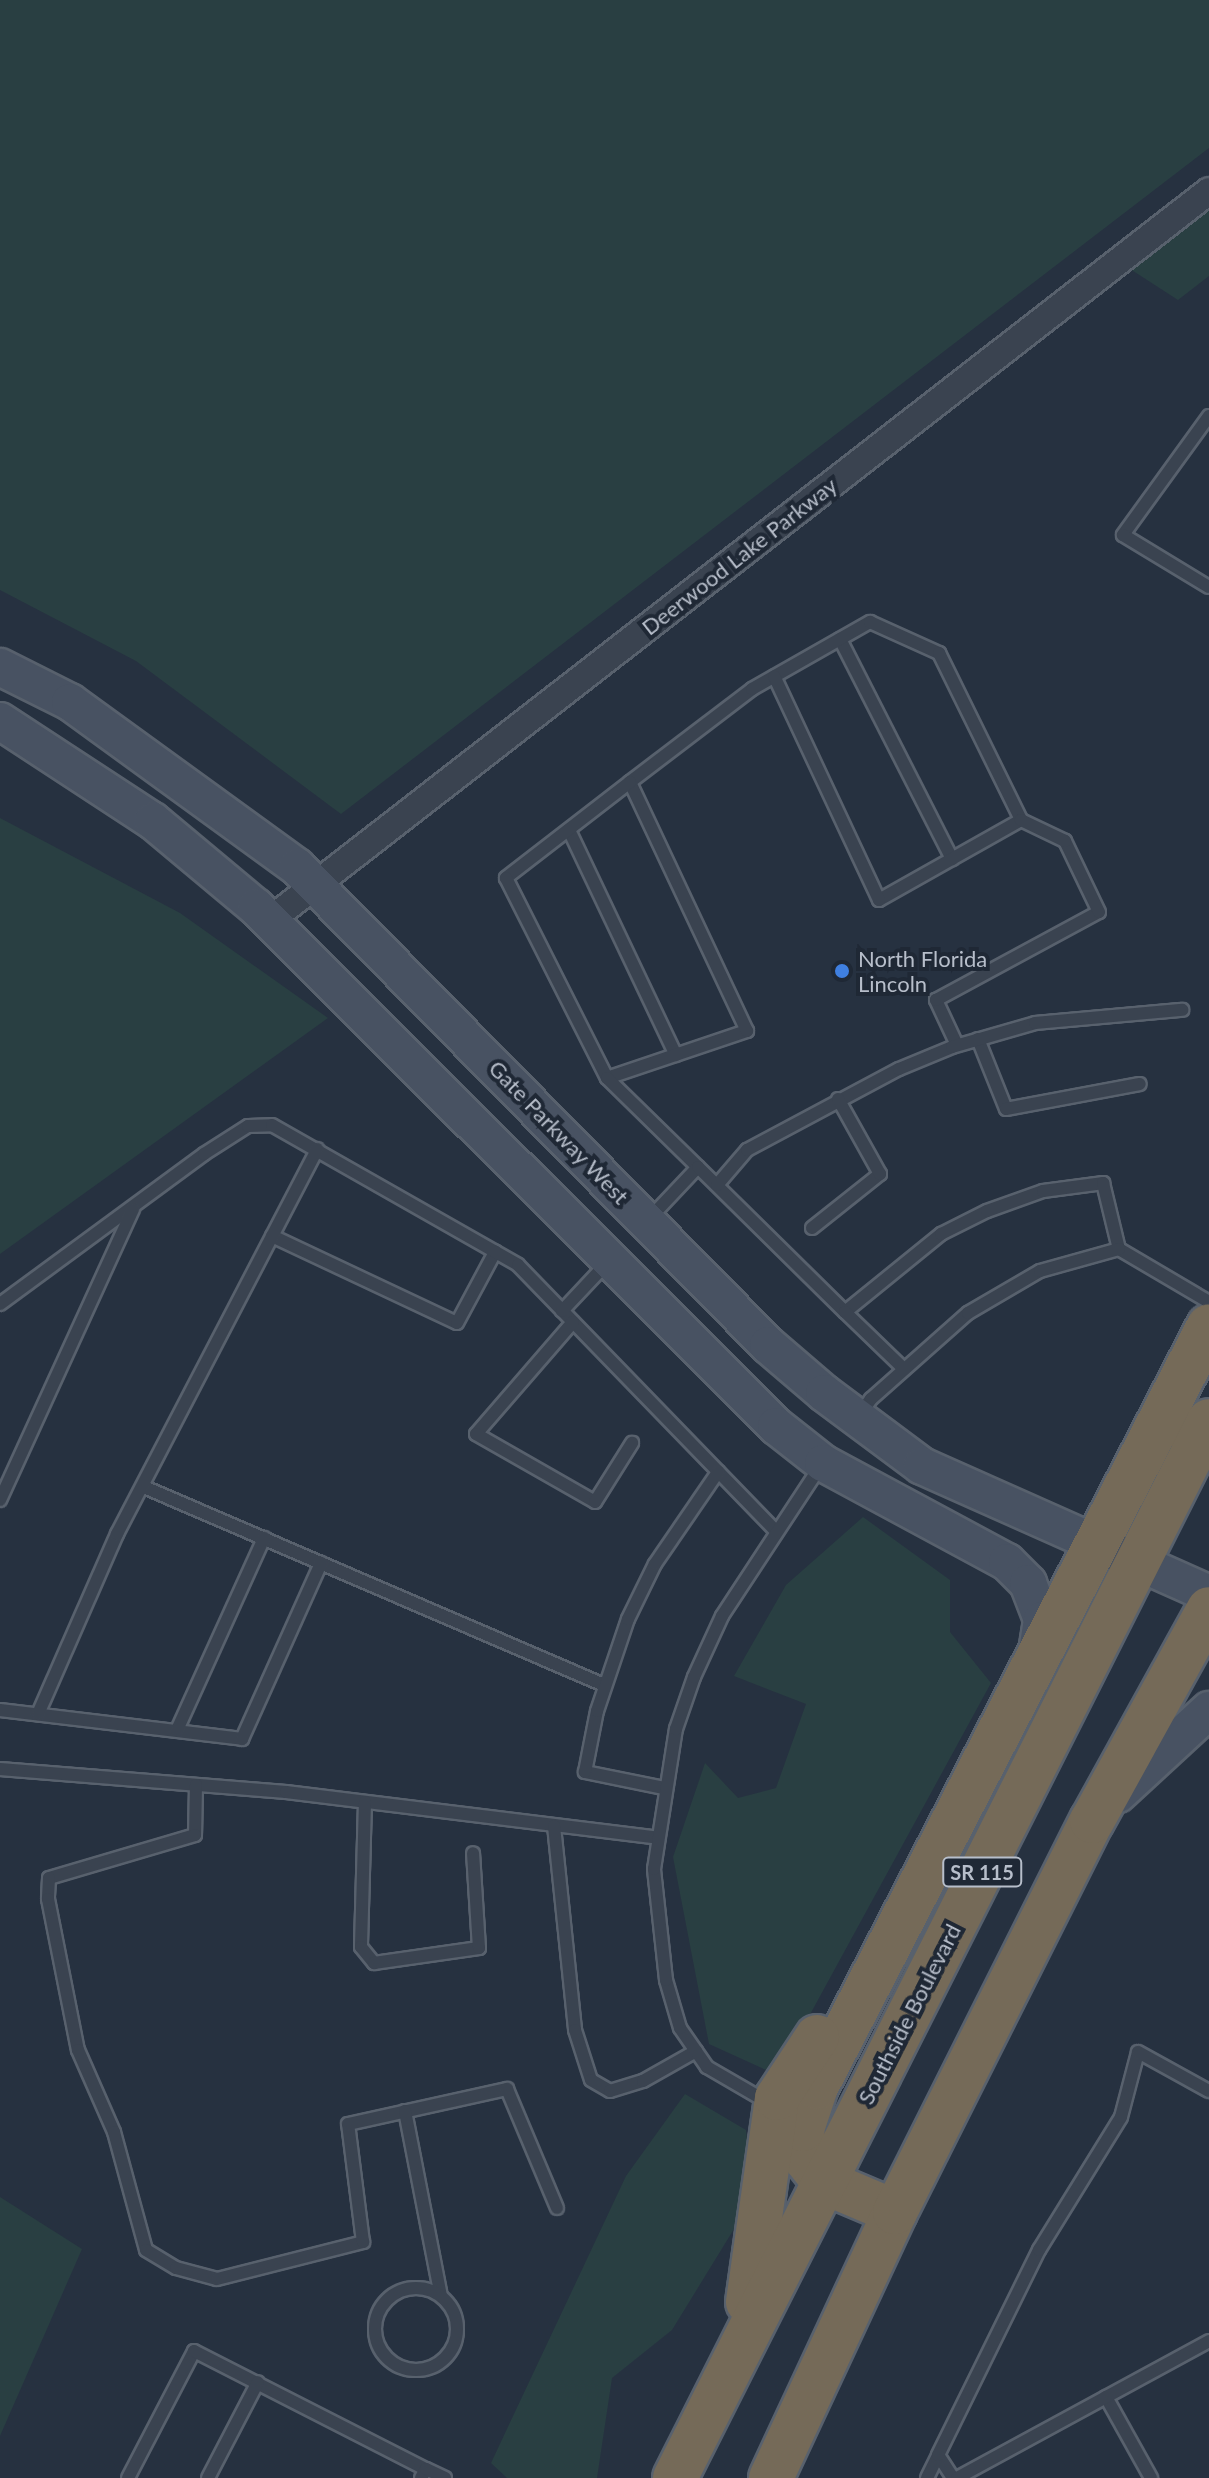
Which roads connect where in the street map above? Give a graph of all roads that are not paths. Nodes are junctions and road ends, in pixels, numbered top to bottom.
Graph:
1 (1209, 191) edge
2 (1209, 416) edge
3 (1209, 587) edge
4 (840, 639) junction
5 (0, 667) edge
6 (774, 676) junction
7 (0, 721) edge
8 (630, 782) junction
9 (1021, 820) junction
10 (569, 830) junction
11 (952, 859) junction
12 (315, 885) junction
13 (269, 921) junction
14 (1182, 1010) dead end
15 (978, 1039) junction
16 (957, 1045) junction
17 (676, 1055) junction
18 (607, 1078) junction
19 (1140, 1084) dead end
20 (838, 1099) junction
21 (317, 1149) junction
22 (698, 1167) junction
23 (717, 1185) junction
24 (134, 1206) junction
25 (647, 1221) junction
26 (812, 1228) dead end
27 (272, 1236) junction
28 (1119, 1249) junction
29 (495, 1252) junction
30 (610, 1261) junction
31 (1209, 1302) edge
32 (0, 1304) edge
33 (562, 1311) junction
34 (845, 1312) junction
35 (573, 1322) junction
36 (1209, 1326) edge
37 (904, 1369) junction
38 (858, 1418) junction
39 (1209, 1421) edge
40 (632, 1443) dead end
41 (823, 1463) junction
42 (718, 1472) junction
43 (144, 1487) junction
44 (0, 1500) edge
45 (776, 1531) junction
46 (264, 1538) junction
47 (1099, 1543) junction
48 (1139, 1561) junction
49 (321, 1563) junction
50 (1209, 1594) edge
51 (1209, 1609) edge
52 (1034, 1668) junction
53 (604, 1685) junction
54 (0, 1710) edge
55 (1209, 1710) edge
56 (38, 1714) junction
57 (177, 1730) junction
58 (0, 1769) edge
59 (196, 1785) junction
60 (664, 1788) junction
61 (365, 1802) junction
62 (1092, 1821) junction
63 (554, 1826) junction
64 (658, 1838) junction
65 (473, 1853) dead end
66 (897, 1932) junction
67 (696, 2051) junction
68 (1209, 2091) edge
69 (775, 2107) junction
70 (405, 2111) junction
71 (824, 2182) junction
72 (557, 2208) dead end
73 (895, 2212) junction
74 (441, 2296) junction
75 (1209, 2341) edge
76 (741, 2347) junction
77 (258, 2382) junction
78 (1106, 2397) junction
79 (938, 2455) junction
80 (424, 2473) edge
81 (128, 2478) edge
82 (208, 2478) edge
83 (445, 2478) edge
84 (675, 2478) edge
85 (771, 2478) edge
86 (927, 2478) edge
87 (955, 2478) edge
88 (1151, 2478) edge

1 - 12 street, Deerwood Lake Parkway
2 - 3 lane
4 - 6 lane
4 - 9 lane
4 - 11 lane
5 - 12 main road, Gate Parkway West
6 - 8 lane
6 - 11 lane
7 - 13 main road
8 - 10 lane
8 - 17 lane
9 - 11 lane
9 - 16 lane
10 - 17 lane
10 - 18 lane
12 - 13 street, Deerwood Lake Parkway
12 - 25 main road, Gate Parkway West
13 - 30 main road
14 - 15 lane
15 - 16 lane
15 - 19 lane
16 - 20 lane
17 - 18 lane
18 - 22 lane
20 - 23 lane
20 - 26 lane
21 - 24 lane
21 - 27 lane
21 - 29 lane
22 - 23 lane
22 - 25 lane
23 - 34 lane
24 - 32 lane
24 - 44 lane
25 - 30 main road
25 - 38 main road, Gate Parkway West
27 - 29 lane
27 - 43 lane
28 - 31 lane
28 - 34 lane
28 - 37 lane
29 - 33 lane
30 - 33 lane
30 - 41 main road
33 - 35 lane
34 - 37 lane
35 - 40 lane
35 - 42 lane
36 - 47 highway
37 - 38 lane
38 - 41 main road
38 - 47 main road, Gate Parkway West
39 - 48 highway, Southside Boulevard / SR 115
41 - 45 lane
41 - 52 main road
42 - 45 lane
42 - 53 lane
43 - 46 lane
43 - 56 lane
45 - 60 lane
46 - 49 lane
46 - 57 lane
47 - 48 main road, Gate Parkway West
47 - 52 highway
48 - 50 main road, Gate Parkway West
48 - 71 highway, Southside Boulevard / SR 115
49 - 53 lane
49 - 57 lane
51 - 62 highway, SR 115
52 - 66 highway
53 - 60 lane
54 - 56 lane
55 - 62 main road
56 - 57 lane
58 - 59 lane
59 - 61 lane
59 - 70 lane
60 - 64 lane
61 - 63 lane
61 - 65 lane
62 - 73 highway, SR 115
63 - 64 lane
63 - 67 lane
64 - 67 lane
66 - 69 highway
66 - 71 highway
67 - 69 lane
68 - 79 lane
69 - 76 highway
70 - 72 lane
70 - 74 lane
71 - 73 highway
71 - 76 highway, Southside Boulevard / SR 115
73 - 85 highway, SR 115
74 - 74 lane
75 - 78 lane
76 - 84 highway, Southside Boulevard / SR 115
77 - 80 lane
77 - 81 lane
77 - 82 lane
78 - 87 lane
78 - 88 lane
79 - 86 lane
79 - 87 lane
80 - 83 lane

